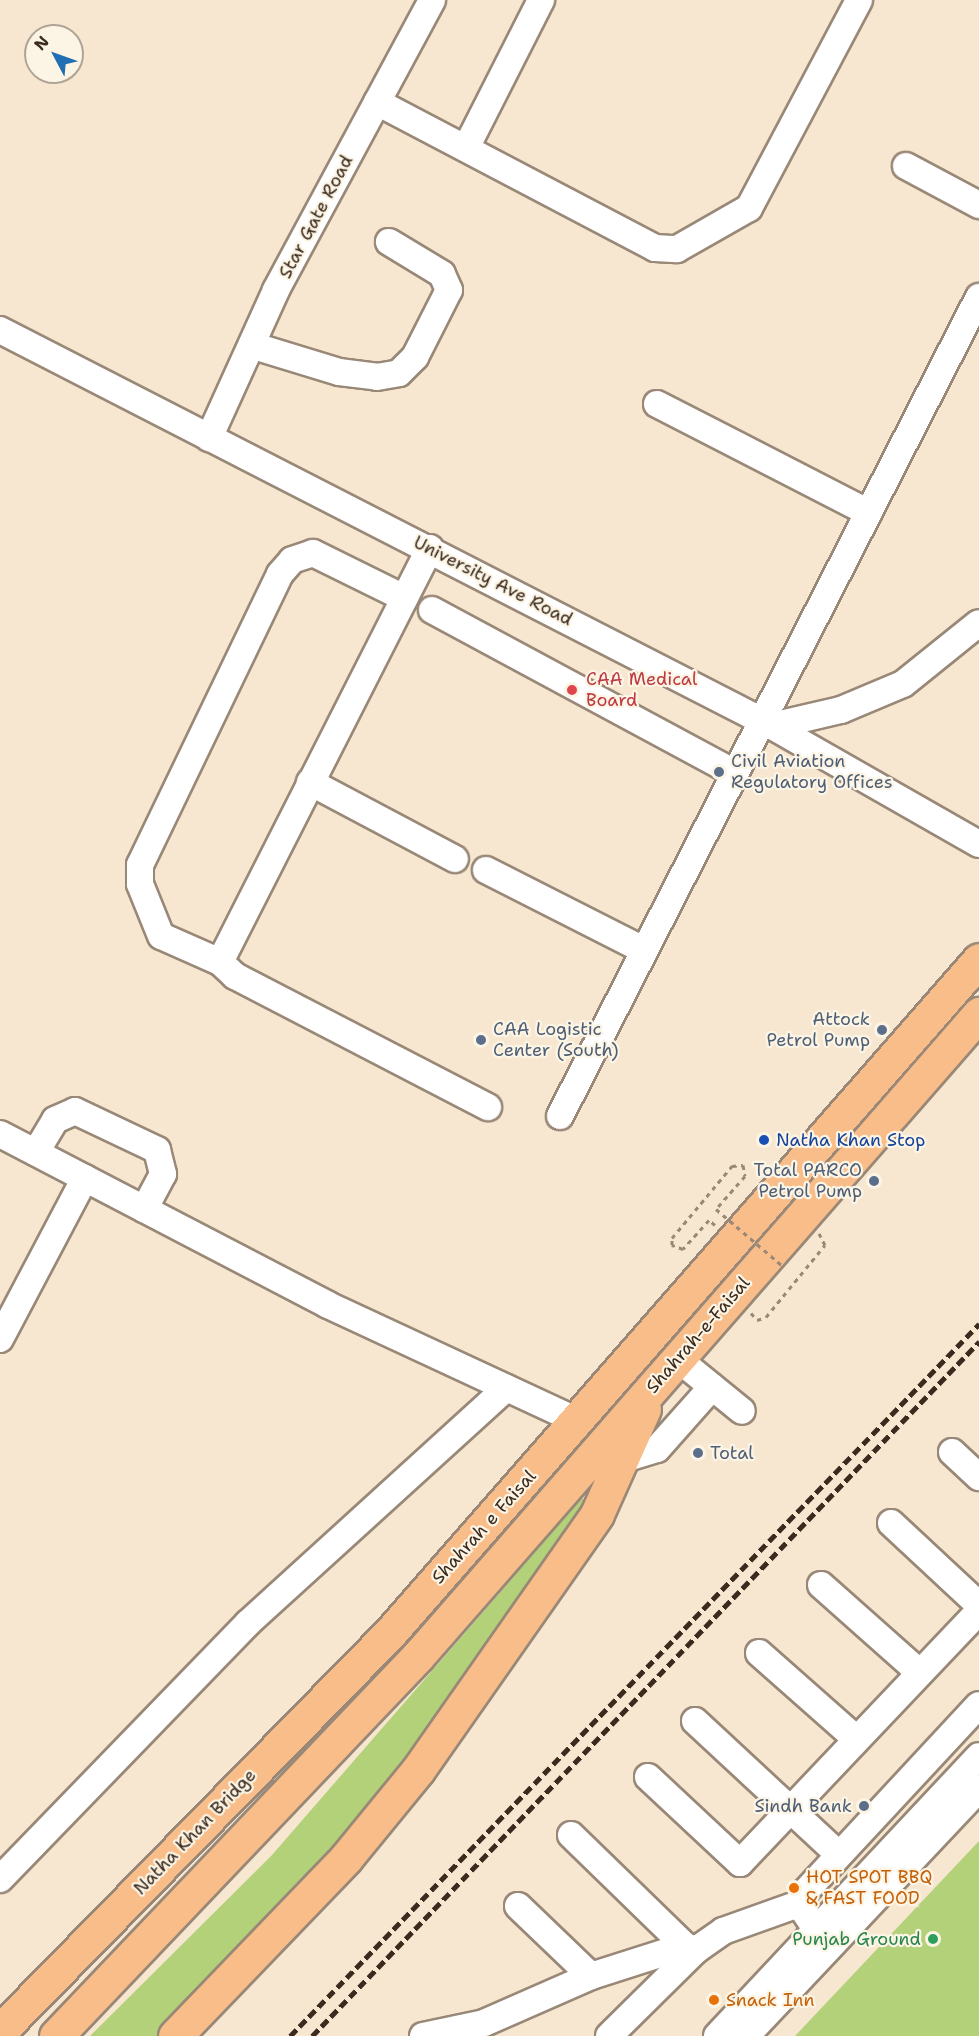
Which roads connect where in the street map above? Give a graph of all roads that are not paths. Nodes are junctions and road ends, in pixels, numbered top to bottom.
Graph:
1 (432, 0) edge
2 (542, 0) edge
3 (859, 0) edge
4 (377, 102) junction
5 (466, 148) junction
6 (906, 166) dead end
7 (979, 205) edge
8 (388, 242) dead end
9 (979, 297) edge
10 (0, 330) edge
11 (254, 346) junction
12 (657, 404) dead end
13 (208, 438) junction
14 (869, 513) junction
15 (430, 548) junction
16 (404, 598) junction
17 (432, 610) dead end
18 (979, 623) edge
19 (767, 724) junction
20 (735, 773) junction
21 (310, 782) junction
22 (979, 844) edge
23 (455, 859) dead end
24 (486, 870) dead end
25 (642, 949) junction
26 (979, 960) edge
27 (220, 962) junction
28 (979, 1014) edge
29 (488, 1107) dead end
30 (560, 1116) dead end
31 (0, 1134) edge
32 (36, 1152) junction
33 (85, 1178) junction
34 (144, 1209) junction
35 (0, 1339) edge
36 (678, 1359) junction
37 (712, 1387) junction
38 (506, 1388) junction
39 (652, 1388) junction
40 (742, 1411) dead end
41 (578, 1421) junction
42 (952, 1452) dead end
43 (624, 1460) junction
44 (979, 1477) edge
45 (891, 1523) dead end
46 (821, 1585) dead end
47 (979, 1605) edge
48 (979, 1611) edge
49 (390, 1633) joint
50 (759, 1653) dead end
51 (919, 1672) junction
52 (979, 1705) edge
53 (695, 1720) dead end
54 (855, 1738) junction
55 (979, 1756) edge
56 (648, 1777) dead end
57 (979, 1789) edge
58 (792, 1807) junction
59 (572, 1835) dead end
60 (837, 1853) junction
61 (0, 1879) edge
62 (799, 1904) junction
63 (518, 1906) dead end
64 (816, 1929) junction
65 (691, 1948) junction
66 (591, 1976) junction
67 (0, 2031) edge
68 (468, 2032) edge
69 (56, 2036) edge
70 (175, 2036) edge
71 (423, 2036) edge
72 (609, 2036) edge
73 (717, 2036) edge
74 (746, 2036) edge

1 - 4 street, Star Gate Road
2 - 5 street
3 - 5 street
4 - 5 street
4 - 11 street, Star Gate Road
6 - 7 street
8 - 11 street
9 - 14 street
10 - 13 street, University Ave Road
11 - 13 street, Star Gate Road
12 - 14 street
13 - 15 street, University Ave Road
14 - 19 street
15 - 16 street
15 - 19 street, University Ave Road
16 - 21 street
16 - 27 street
17 - 20 street
18 - 19 street
19 - 20 street
19 - 22 street, University Ave Road
20 - 25 street
21 - 23 street
21 - 27 street
24 - 25 street
25 - 30 street
26 - 41 highway, Shahrah-e-Faisal
27 - 29 street
28 - 36 highway, Shahrah-e-Faisal
31 - 32 street
32 - 33 street
32 - 34 street
33 - 34 street
33 - 35 street
34 - 38 street
36 - 37 street
36 - 39 highway, Shahrah-e-Faisal
37 - 40 street
37 - 43 street
38 - 41 street
38 - 61 street
39 - 43 highway
39 - 69 highway, Shahrah-e-Faisal
41 - 49 highway, Shahrah e Faisal
42 - 44 street
43 - 70 highway
45 - 47 street
46 - 51 street
48 - 51 street
49 - 67 highway, Natha Khan Bridge
50 - 54 street
51 - 54 street
52 - 60 street
53 - 58 street
54 - 58 street
55 - 64 street
56 - 58 street
57 - 74 street
58 - 60 street
59 - 65 street
60 - 62 street
62 - 64 street
62 - 65 street
63 - 66 street
64 - 73 street
65 - 66 street
65 - 72 street
66 - 68 street
68 - 71 street

